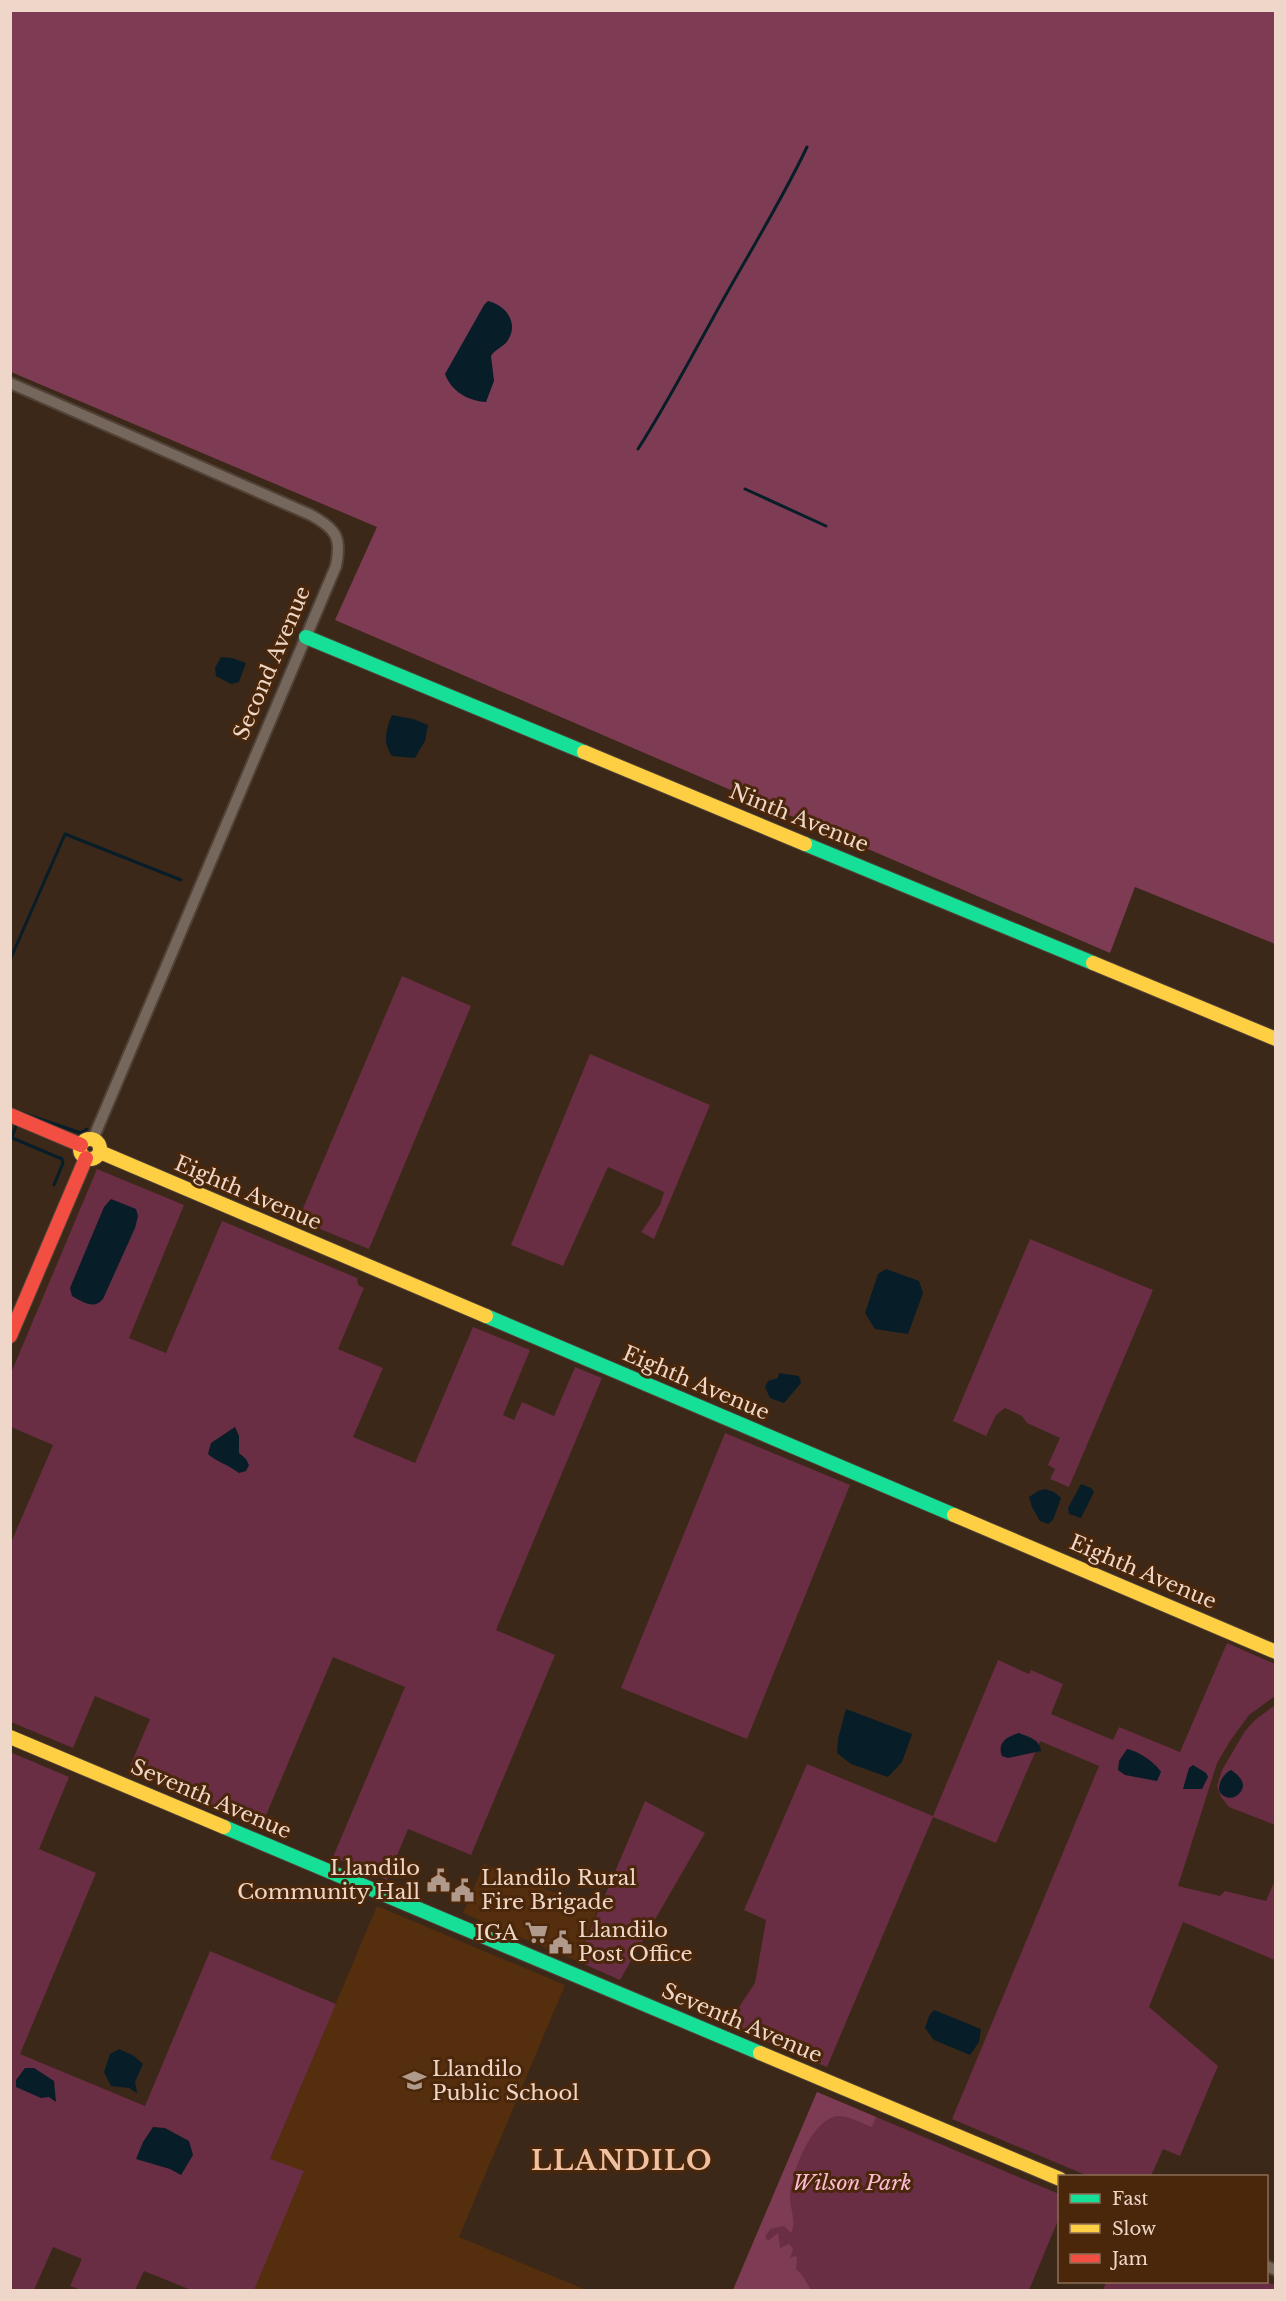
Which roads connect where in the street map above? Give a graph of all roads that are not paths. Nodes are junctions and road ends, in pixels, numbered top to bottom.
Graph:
1 (10, 383) edge
2 (306, 637) junction
3 (1275, 1039) edge
4 (10, 1115) edge
5 (87, 1147) junction
6 (10, 1336) edge
7 (1275, 1652) edge
8 (10, 1737) edge
9 (1058, 2179) edge

1 - 2 street, Second Avenue
2 - 3 street, Ninth Avenue
2 - 5 street, Second Avenue
4 - 5 street
5 - 6 street, Second Avenue
5 - 7 street, Eighth Avenue
8 - 9 street, Seventh Avenue

